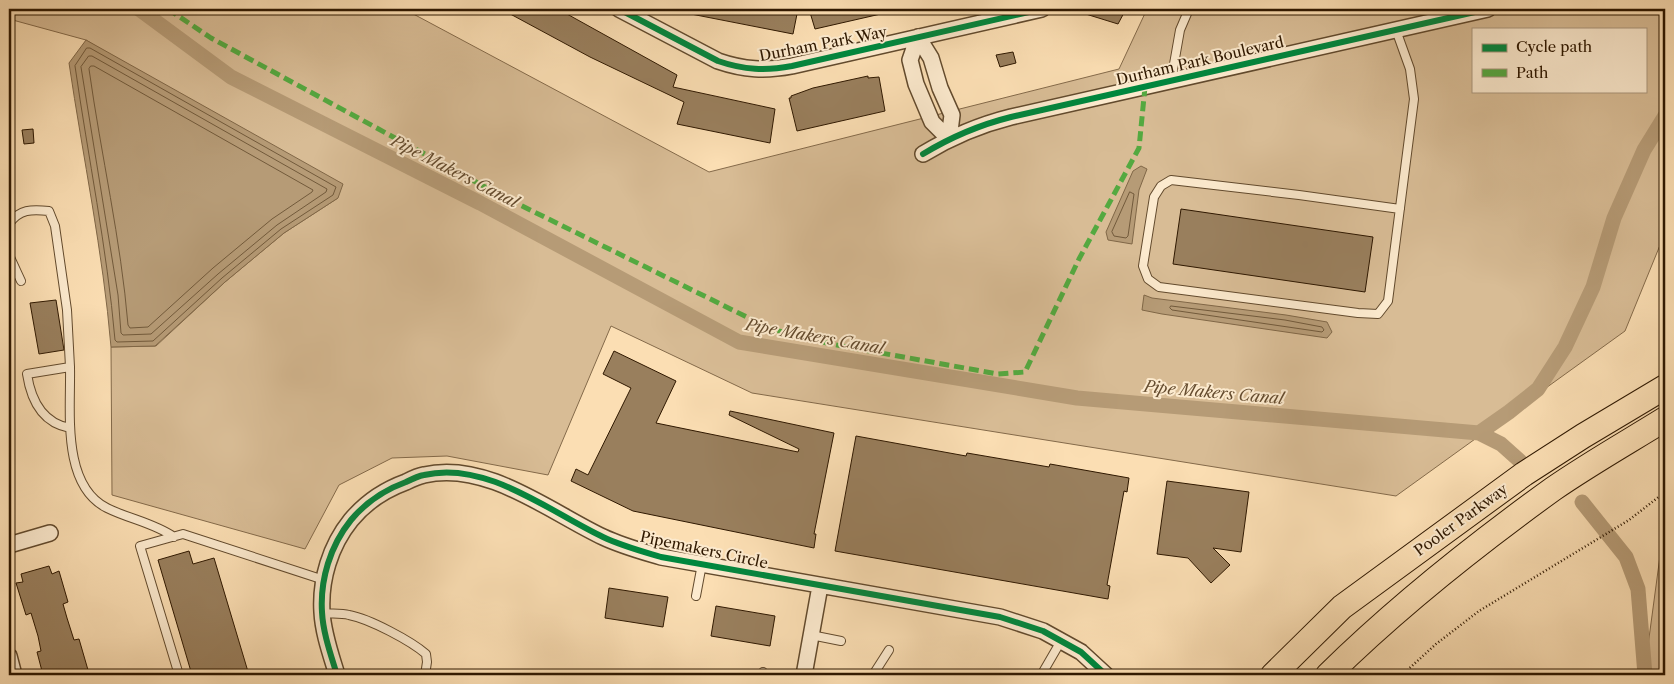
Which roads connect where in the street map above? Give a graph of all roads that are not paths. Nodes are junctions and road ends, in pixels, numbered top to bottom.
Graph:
1 (620, 9) edge
2 (1042, 9) edge
3 (1189, 9) edge
4 (1488, 9) edge
5 (1396, 30) junction
6 (918, 37) junction
7 (1171, 81) junction
8 (942, 94) junction
9 (922, 102) junction
10 (948, 139) junction
11 (923, 154) dead end
12 (1400, 209) junction
13 (9, 224) edge
14 (9, 255) edge
15 (21, 281) dead end
16 (70, 367) junction
17 (1665, 387) edge
18 (1665, 418) edge
19 (70, 428) junction
20 (50, 533) dead end
21 (174, 537) junction
22 (9, 545) edge
23 (702, 564) junction
24 (324, 580) junction
25 (820, 586) junction
26 (696, 596) dead end
27 (322, 613) junction
28 (811, 636) junction
29 (841, 641) dead end
30 (1061, 641) junction
31 (889, 650) dead end
32 (9, 656) edge
33 (1044, 672) dead end
34 (14, 675) edge
35 (178, 675) edge
36 (337, 675) edge
37 (426, 675) edge
38 (804, 675) edge
39 (873, 675) edge
40 (1106, 675) edge
41 (1273, 675) edge
42 (1328, 675) edge

1 - 6 street, Durham Park Way
2 - 6 street, Durham Park Way
3 - 7 lane
4 - 5 street, Durham Park Boulevard
5 - 7 street, Durham Park Boulevard
5 - 12 lane
6 - 8 street
6 - 9 street
7 - 10 street, Durham Park Boulevard
8 - 9 street
8 - 10 street
9 - 10 street
10 - 11 street, Durham Park Boulevard
12 - 12 lane
13 - 16 lane
14 - 15 lane
16 - 19 lane
16 - 19 lane
17 - 41 main road, Pooler Parkway
18 - 42 main road, Pooler Parkway
19 - 21 lane
20 - 22 street
21 - 24 lane
21 - 35 lane
23 - 24 street, Pipemakers Circle
23 - 25 street, Pipemakers Circle
23 - 26 lane
24 - 27 street, Pipemakers Circle
25 - 28 street
25 - 30 street, Pipemakers Circle
27 - 36 street, Pipemakers Circle
27 - 37 lane
28 - 29 lane
28 - 38 street
30 - 33 lane
30 - 40 street, Pipemakers Circle
31 - 39 lane
32 - 34 street

